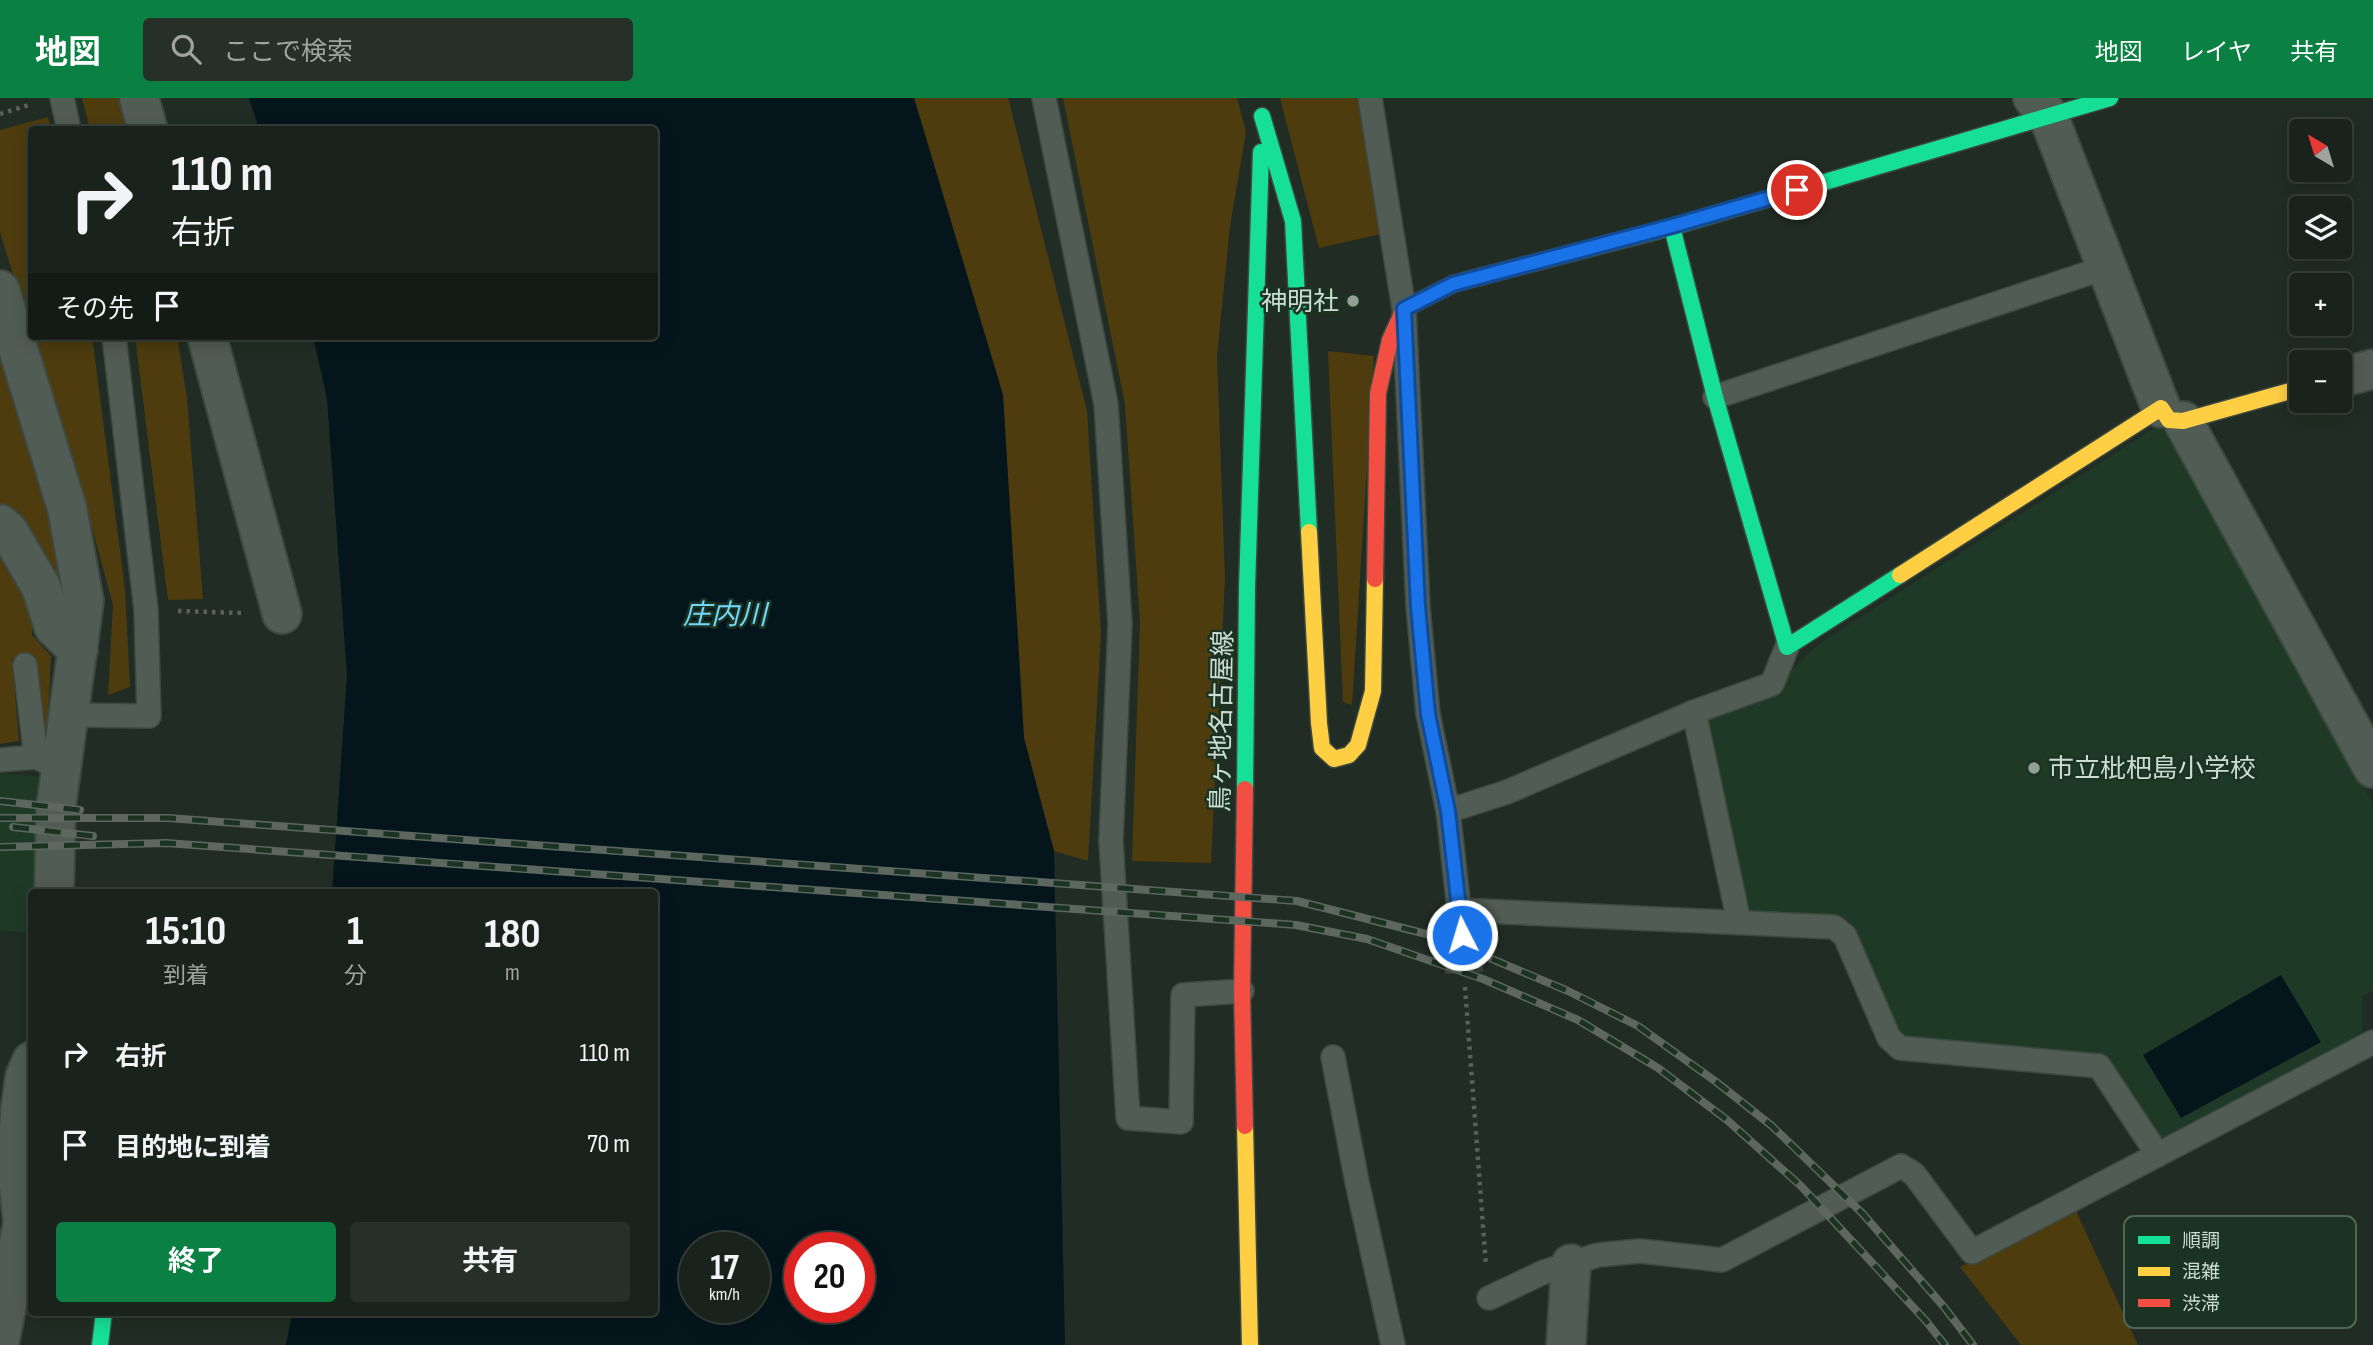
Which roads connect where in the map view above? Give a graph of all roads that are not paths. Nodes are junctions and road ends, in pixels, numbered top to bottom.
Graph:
1 (62, 98) edge
2 (139, 98) edge
3 (1044, 98) edge
4 (1257, 98) edge
5 (1370, 98) edge
6 (2110, 98) edge
7 (2040, 107) edge
8 (1262, 116) junction
9 (68, 126) edge
10 (147, 126) edge
11 (1672, 226) junction
12 (2107, 267) junction
13 (0, 290) edge
14 (1404, 309) junction
15 (114, 340) edge
16 (208, 340) edge
17 (2373, 369) edge
18 (2352, 375) edge
19 (2289, 390) edge
20 (1715, 397) junction
21 (2172, 414) junction
22 (0, 524) edge
23 (282, 614) road end
24 (1787, 647) junction
25 (78, 650) junction
26 (25, 665) dead end
27 (1693, 712) junction
28 (69, 715) junction
29 (2360, 715) edge
30 (0, 760) edge
31 (48, 763) junction
32 (2373, 768) edge
33 (1448, 811) junction
34 (54, 889) edge
35 (1460, 911) junction
36 (1739, 922) junction
37 (1462, 935) tunnel mouth
38 (1242, 991) junction
39 (2373, 1042) edge
40 (1333, 1057) dead end
41 (28, 1070) edge
42 (10, 1112) edge
43 (2158, 1155) junction
44 (12, 1222) edge
45 (1571, 1264) junction
46 (1489, 1298) road end
47 (104, 1316) edge
48 (0, 1339) edge
49 (100, 1345) edge
50 (1250, 1345) edge
51 (1394, 1345) edge
52 (1566, 1345) edge

1 - 9 lane
2 - 10 street
3 - 38 lane
4 - 8 street, 鳥ヶ地名古屋線
5 - 14 lane
6 - 7 street
7 - 11 street
7 - 12 street
8 - 14 street
8 - 38 street, 鳥ヶ地名古屋線
11 - 14 street
11 - 20 street
12 - 20 lane
12 - 21 street
13 - 25 street
14 - 33 lane
15 - 28 lane
16 - 23 street
17 - 18 street
19 - 21 street
20 - 24 street
21 - 24 street
21 - 29 street
22 - 25 street
24 - 27 lane
25 - 28 street
26 - 31 lane
27 - 33 lane
27 - 36 lane
28 - 31 street
29 - 32 street
30 - 31 lane
31 - 34 street
33 - 35 lane
35 - 36 lane
35 - 37 lane
36 - 43 lane
38 - 50 street, 鳥ヶ地名古屋線
39 - 43 lane
40 - 51 lane
41 - 42 street
42 - 44 street
43 - 45 lane
44 - 48 street
45 - 46 lane
45 - 52 street
47 - 49 street

